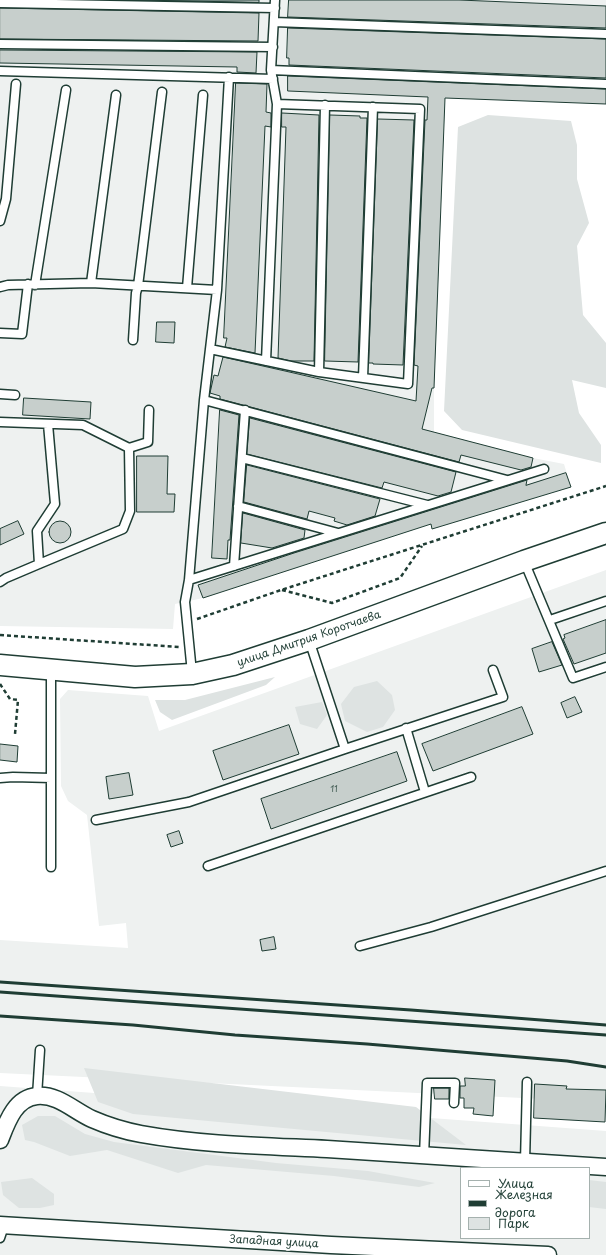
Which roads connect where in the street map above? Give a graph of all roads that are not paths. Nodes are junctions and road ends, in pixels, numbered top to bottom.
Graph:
1 (0, 3) edge
2 (275, 4) edge
3 (274, 22) junction
4 (606, 34) edge
5 (0, 44) edge
6 (272, 46) junction
7 (271, 70) junction
8 (0, 71) edge
9 (229, 77) junction
10 (273, 79) junction
11 (16, 84) dead end
12 (606, 84) edge
13 (66, 90) dead end
14 (162, 92) dead end
15 (116, 95) dead end
16 (203, 96) dead end
17 (277, 104) junction
18 (325, 105) junction
19 (373, 107) junction
20 (0, 221) edge
21 (91, 283) junction
22 (32, 284) junction
23 (0, 286) edge
24 (138, 286) junction
25 (187, 288) junction
26 (217, 290) junction
27 (0, 333) edge
28 (133, 340) dead end
29 (210, 349) junction
30 (266, 361) junction
31 (318, 372) junction
32 (363, 378) junction
33 (0, 394) edge
34 (15, 395) dead end
35 (204, 400) junction
36 (149, 410) dead end
37 (245, 410) junction
38 (0, 422) edge
39 (48, 424) junction
40 (130, 448) junction
41 (242, 458) junction
42 (544, 469) dead end
43 (508, 480) junction
44 (428, 505) junction
45 (238, 506) junction
46 (339, 533) junction
47 (606, 534) edge
48 (524, 561) junction
49 (39, 564) junction
50 (234, 566) junction
51 (189, 580) junction
52 (0, 582) edge
53 (606, 601) edge
54 (550, 620) junction
55 (309, 640) junction
56 (0, 666) edge
57 (606, 667) edge
58 (51, 670) junction
59 (493, 670) dead end
60 (192, 674) junction
61 (406, 728) junction
62 (345, 749) junction
63 (471, 777) dead end
64 (0, 778) edge
65 (51, 778) junction
66 (425, 792) junction
67 (96, 820) dead end
68 (51, 866) dead end
69 (208, 866) dead end
70 (606, 871) edge
71 (360, 946) dead end
72 (40, 1050) dead end
73 (527, 1082) dead end
74 (37, 1096) junction
75 (454, 1103) dead end
76 (0, 1140) edge
77 (424, 1156) junction
78 (526, 1162) junction
79 (606, 1167) edge
80 (1, 1230) edge
81 (329, 1250) edge
82 (548, 1255) edge

1 - 2 lane
2 - 3 lane
3 - 4 lane
3 - 6 lane
5 - 6 lane
6 - 7 lane
7 - 10 lane
7 - 12 lane
8 - 9 lane
9 - 10 lane
9 - 26 lane
10 - 17 lane
11 - 20 lane
13 - 22 lane
14 - 24 lane
15 - 21 lane
16 - 25 lane
17 - 18 lane
17 - 30 lane
18 - 19 lane
18 - 31 lane
19 - 32 lane
19 - 32 lane
21 - 22 lane
21 - 24 lane
22 - 23 lane
22 - 27 lane
24 - 25 lane
24 - 28 lane
25 - 26 lane
26 - 29 lane
29 - 30 lane
29 - 35 lane
30 - 31 lane
31 - 32 lane
33 - 34 lane
35 - 37 lane
35 - 51 lane
36 - 40 lane
37 - 41 lane
37 - 43 lane
38 - 39 lane
39 - 40 lane
39 - 49 lane
40 - 49 lane
41 - 44 lane
41 - 45 lane
42 - 43 lane
43 - 44 lane
44 - 46 lane
45 - 46 lane
45 - 50 lane
46 - 50 lane
47 - 48 street, улица Дмитрия Коротчаева
48 - 54 lane
48 - 55 street, улица Дмитрия Коротчаева
49 - 52 lane
50 - 51 lane
51 - 60 lane
53 - 54 lane
54 - 57 lane
55 - 60 street, улица Дмитрия Коротчаева
55 - 62 lane
56 - 58 street, улица Дмитрия Коротчаева
58 - 60 street, улица Дмитрия Коротчаева
58 - 65 lane
59 - 61 lane
61 - 62 lane
61 - 66 lane
62 - 67 lane
63 - 66 lane
64 - 65 lane
65 - 68 lane
66 - 69 lane
70 - 71 lane
72 - 74 lane
73 - 78 lane
74 - 76 street
74 - 77 street
75 - 77 lane
77 - 78 street
78 - 79 street
80 - 81 street, Западная улица
81 - 82 street, Западная улица

